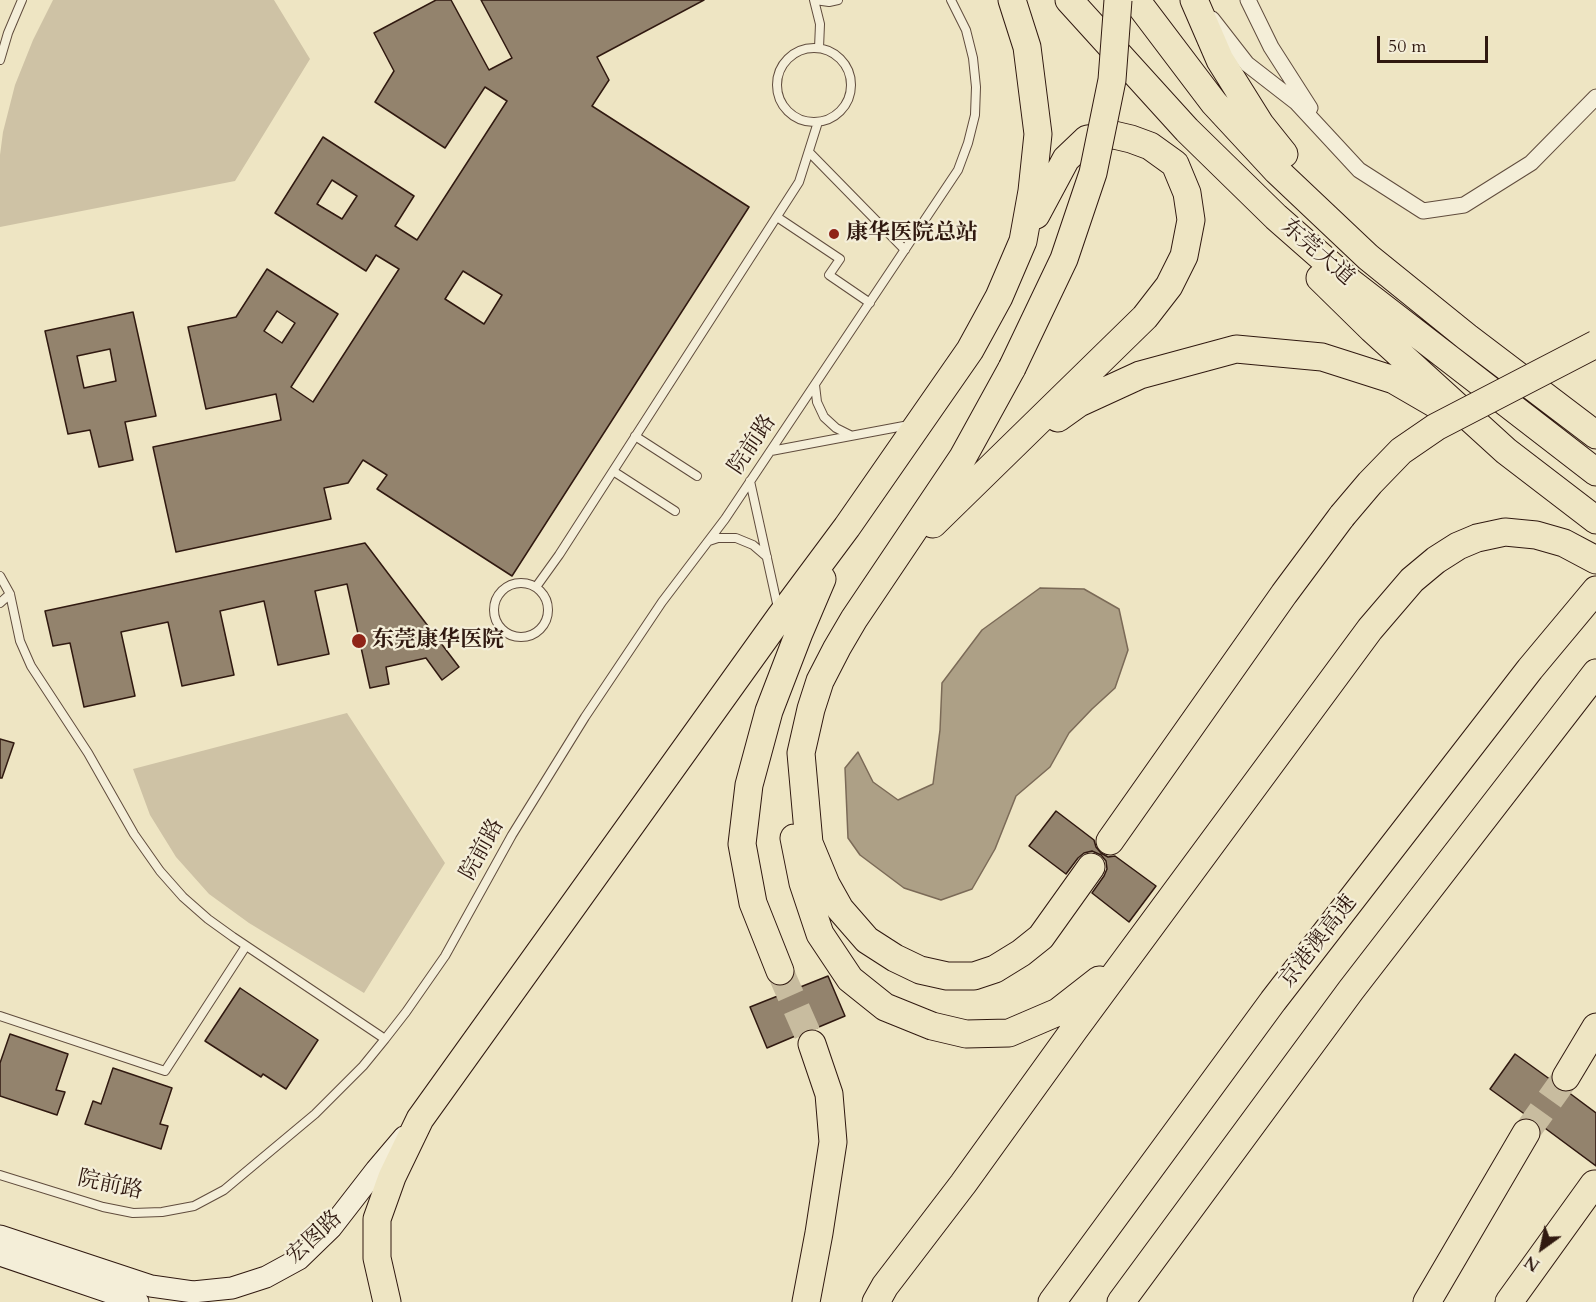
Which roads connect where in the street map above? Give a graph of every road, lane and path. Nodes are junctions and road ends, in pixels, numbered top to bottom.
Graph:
1 (22, 0) edge
2 (815, 0) edge
3 (838, 0) edge
4 (951, 0) edge
5 (1012, 0) edge
6 (1069, 0) edge
7 (1118, 0) edge
8 (1136, 0) edge
9 (1195, 0) edge
10 (1248, 0) edge
11 (819, 48) junction
12 (0, 60) edge
13 (1596, 97) edge
14 (818, 122) junction
15 (1187, 130) junction
16 (1330, 138) junction
17 (809, 152) junction
18 (777, 217) junction
19 (1023, 241) junction
20 (905, 250) junction
21 (1368, 257) junction
22 (870, 303) junction
23 (1596, 344) edge
24 (815, 385) junction
25 (919, 423) junction
26 (852, 435) junction
27 (1596, 435) edge
28 (635, 436) junction
29 (771, 451) junction
30 (1506, 451) junction
31 (1002, 456) junction
32 (613, 471) junction
33 (1596, 472) edge
34 (697, 476) dead end
35 (750, 481) junction
36 (675, 511) dead end
37 (1596, 520) edge
38 (847, 526) junction
39 (709, 541) junction
40 (767, 557) junction
41 (1596, 560) edge
42 (0, 576) edge
43 (879, 582) junction
44 (536, 587) junction
45 (1596, 590) edge
46 (10, 594) junction
47 (0, 603) edge
48 (780, 617) junction
49 (1596, 673) edge
50 (801, 753) junction
51 (1110, 841) dead end
52 (1091, 867) dead end
53 (1156, 920) junction
54 (246, 946) junction
55 (780, 971) tunnel mouth
56 (0, 1016) edge
57 (1596, 1027) edge
58 (385, 1039) junction
59 (812, 1044) tunnel mouth
60 (1566, 1077) tunnel mouth
61 (420, 1119) junction
62 (1526, 1133) tunnel mouth
63 (0, 1175) edge
64 (1594, 1184) dead end
65 (0, 1236) edge
66 (0, 1255) edge
67 (138, 1302) edge
68 (387, 1302) edge
69 (806, 1302) edge
70 (876, 1302) edge
71 (1052, 1302) edge
72 (1121, 1302) edge
73 (1427, 1302) edge
74 (1509, 1302) edge

1 - 12 lane
2 - 3 lane
2 - 11 lane
4 - 20 lane, 院前路
5 - 19 highway
6 - 15 highway, 东莞大道
7 - 43 highway, bridge
8 - 21 highway, 东莞大道
9 - 16 street
9 - 21 highway
10 - 16 street
11 - 14 lane
11 - 14 lane
13 - 16 street
14 - 17 lane
15 - 30 highway
15 - 33 highway, 东莞大道
17 - 18 lane
17 - 20 lane
18 - 22 lane
18 - 28 lane
19 - 25 highway
19 - 31 highway
20 - 22 lane, 院前路
21 - 27 highway, 东莞大道
22 - 24 lane, 院前路
23 - 51 highway, bridge
24 - 26 lane
24 - 29 lane, 院前路
25 - 26 lane
25 - 38 highway
26 - 29 lane
28 - 32 lane
28 - 34 lane
29 - 35 lane, 院前路
30 - 31 highway
30 - 37 highway
31 - 43 highway
32 - 36 lane
32 - 44 lane
35 - 39 lane, 院前路
35 - 40 lane
38 - 48 highway
38 - 55 highway
39 - 40 lane
39 - 58 lane, 院前路
40 - 48 lane
41 - 53 highway
42 - 46 lane
43 - 50 highway
44 - 44 lane
45 - 71 highway, 京港澳高速
46 - 47 lane
46 - 54 lane
48 - 61 highway
49 - 72 highway
50 - 52 highway
50 - 53 highway
53 - 70 highway
54 - 56 lane
54 - 58 lane
57 - 60 highway
58 - 63 lane, 院前路
59 - 69 highway
61 - 65 main road, 宏图路
61 - 68 highway
62 - 73 highway
64 - 74 highway
66 - 67 main road

